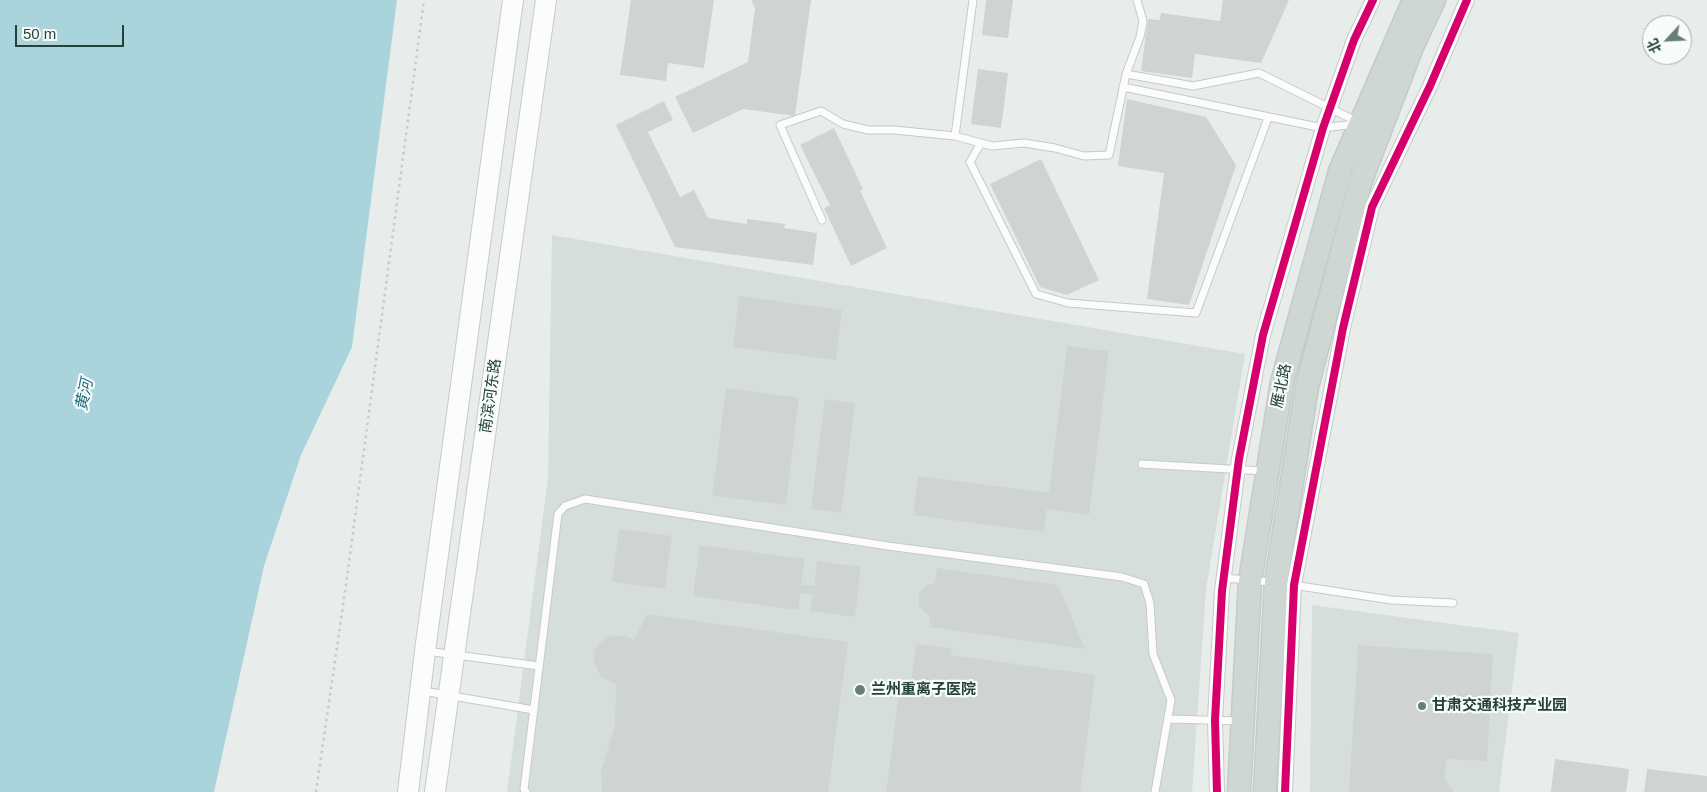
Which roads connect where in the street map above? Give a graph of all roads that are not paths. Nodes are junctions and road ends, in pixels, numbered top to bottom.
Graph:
1 (513, 0) edge
2 (546, 0) edge
3 (972, 0) edge
4 (1137, 0) edge
5 (1373, 0) edge
6 (1414, 0) edge
7 (1434, 0) edge
8 (1467, 0) edge
9 (1126, 74) junction
10 (1123, 87) junction
11 (1330, 109) junction
12 (1268, 118) junction
13 (1360, 123) junction
14 (1323, 128) junction
15 (955, 136) junction
16 (981, 143) junction
17 (822, 220) dead end
18 (1142, 464) dead end
19 (1237, 470) junction
20 (1267, 471) junction
21 (1224, 578) junction
22 (1250, 581) junction
23 (1285, 584) junction
24 (1453, 604) dead end
25 (425, 650) junction
26 (455, 655) junction
27 (539, 666) junction
28 (420, 690) junction
29 (448, 695) junction
30 (534, 710) junction
31 (1168, 719) junction
32 (1215, 720) junction
33 (1243, 721) junction
34 (408, 792) edge
35 (435, 792) edge
36 (526, 792) edge
37 (1155, 792) edge
38 (1217, 792) edge
39 (1239, 792) edge
40 (1265, 792) edge
41 (1285, 792) edge

1 - 25 main road, 南滨河东路
2 - 26 main road, 南滨河东路
3 - 15 lane
4 - 9 lane
5 - 11 street
6 - 13 main road, 雁北路
7 - 23 main road, 雁北路
8 - 23 street
9 - 10 lane
9 - 11 lane
10 - 12 lane
10 - 16 lane
11 - 13 lane
11 - 14 street
12 - 14 lane
12 - 16 lane
13 - 14 lane
13 - 20 main road, 雁北路
14 - 19 street
15 - 16 lane
15 - 17 lane
18 - 19 lane
19 - 20 lane
19 - 21 street
20 - 22 main road, 雁北路
21 - 22 lane
21 - 32 street
22 - 23 lane
22 - 33 main road, 雁北路
23 - 24 lane
23 - 40 main road, 雁北路
23 - 41 street
25 - 26 lane
25 - 28 main road, 南滨河东路
26 - 27 lane
26 - 29 main road, 南滨河东路
27 - 30 lane
27 - 31 lane
28 - 29 lane
28 - 34 main road, 南滨河东路
29 - 30 lane
29 - 35 main road, 南滨河东路
30 - 36 lane
31 - 32 lane
31 - 37 lane
32 - 33 lane
32 - 38 street
33 - 39 main road, 雁北路

